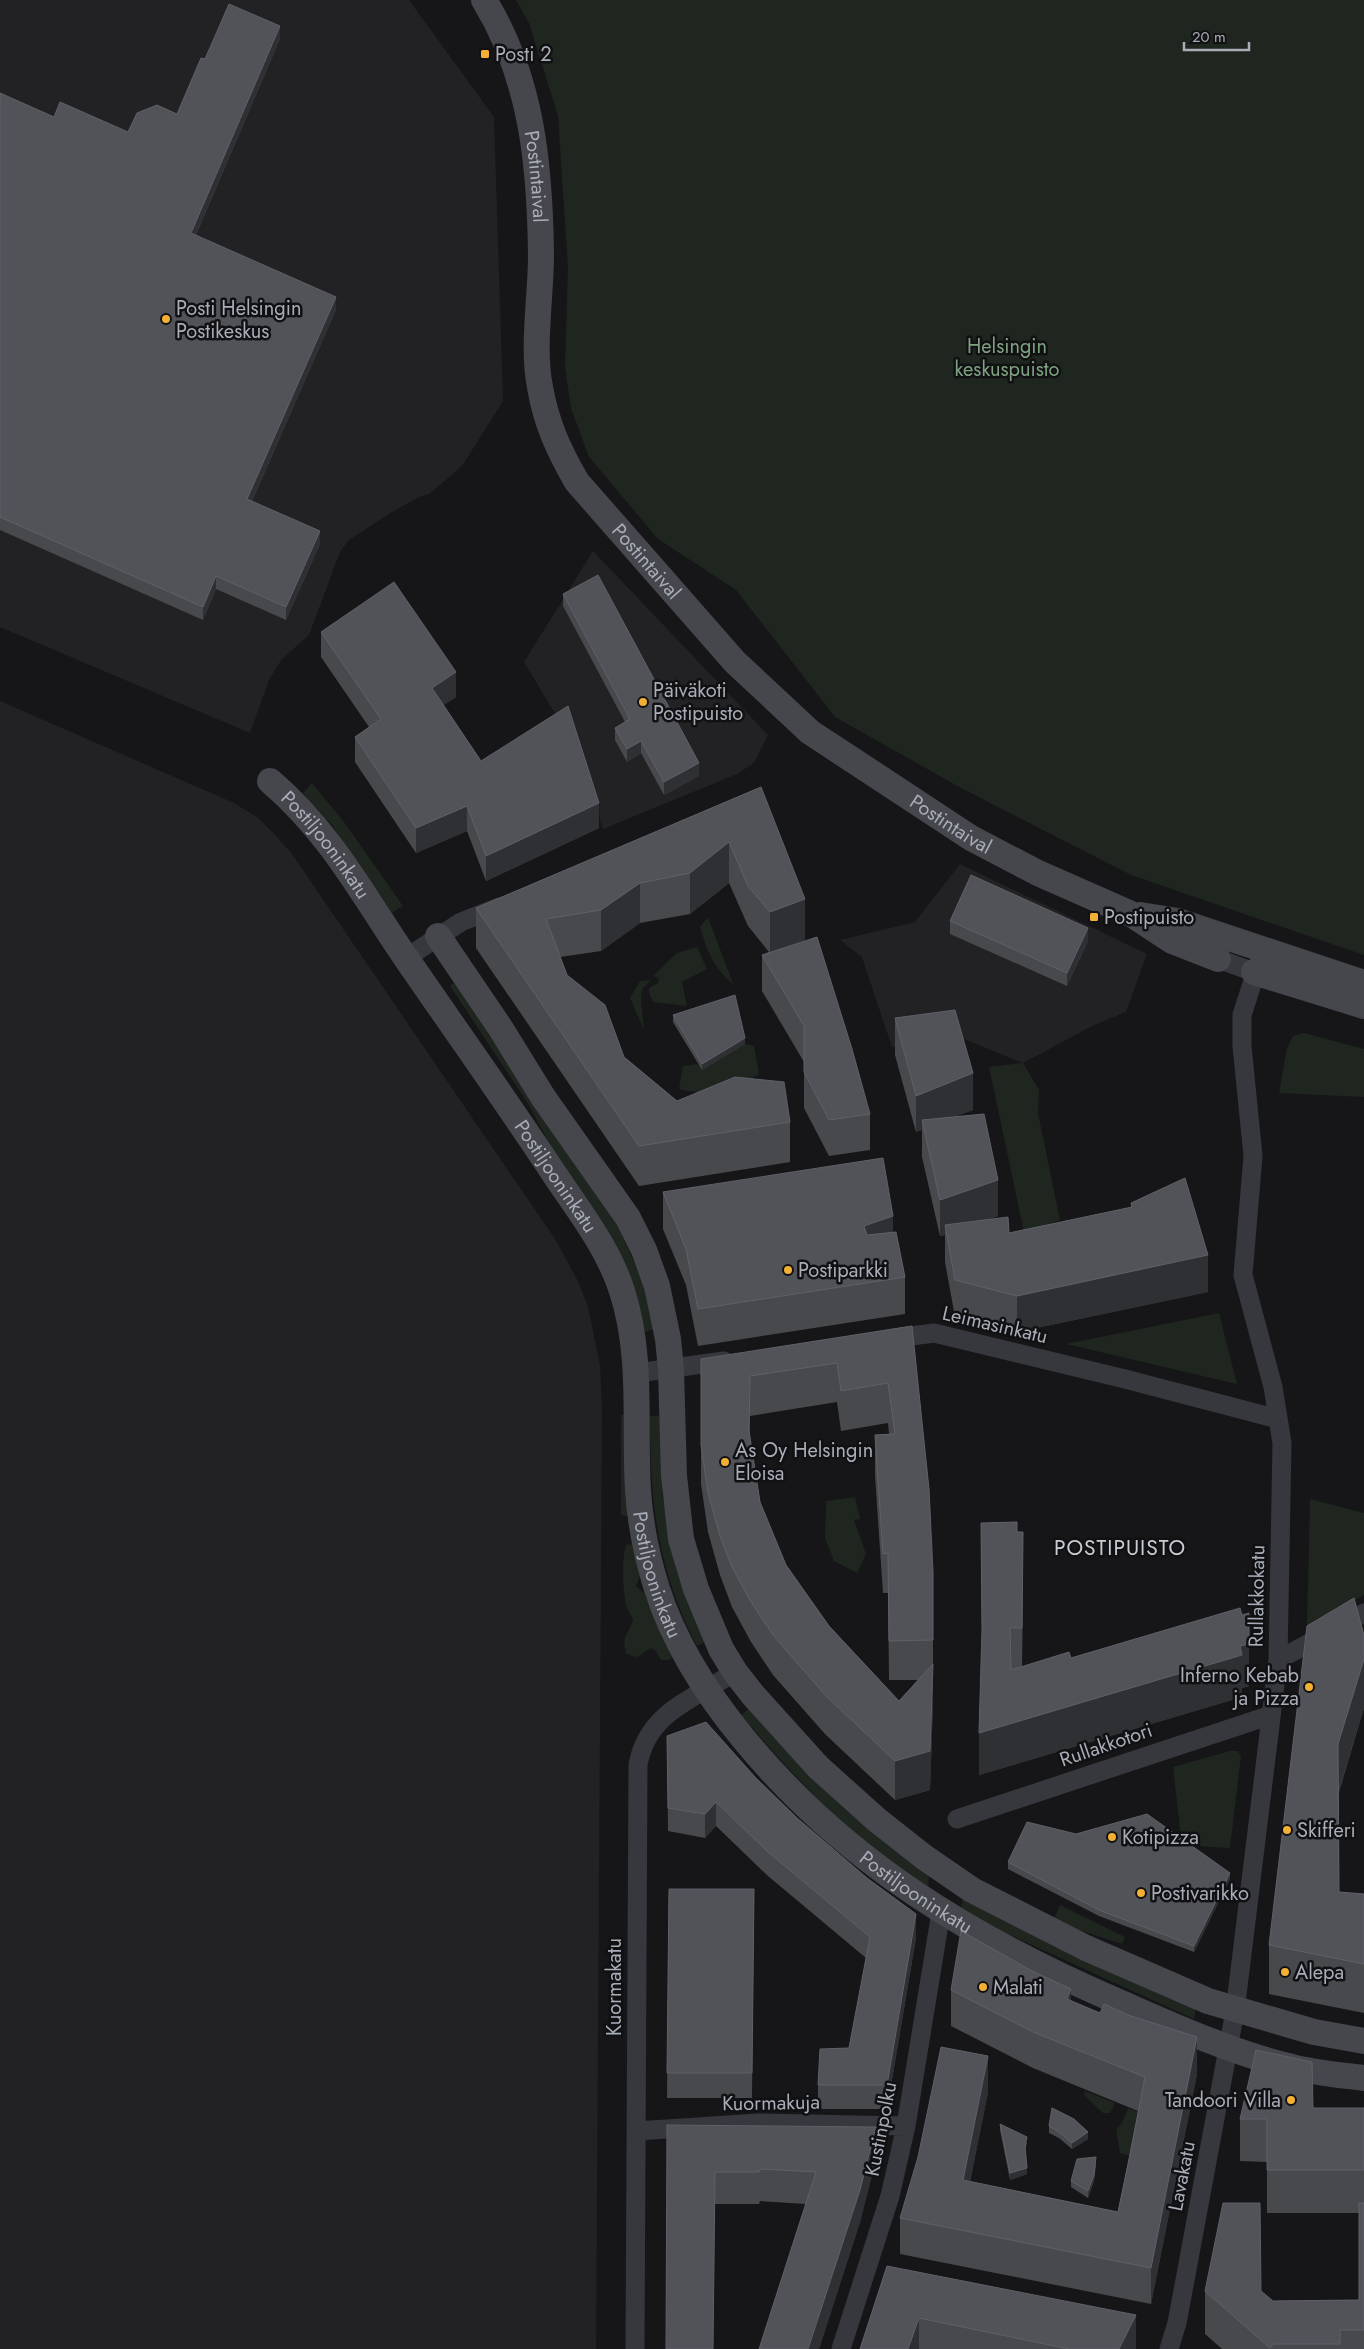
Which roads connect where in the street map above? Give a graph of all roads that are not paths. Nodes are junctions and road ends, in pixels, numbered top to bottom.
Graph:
1 (484, 0) edge
2 (270, 781) dead end
3 (512, 901) edge
4 (1131, 914) junction
5 (438, 936) junction
6 (406, 958) junction
7 (1218, 960) joint
8 (1259, 961) junction
9 (1364, 983) edge
10 (1364, 1006) edge
11 (871, 1341) edge
12 (746, 1358) edge
13 (671, 1369) junction
14 (637, 1373) junction
15 (1278, 1419) junction
16 (1364, 1613) edge
17 (1278, 1660) junction
18 (735, 1672) junction
19 (706, 1691) junction
20 (1271, 1715) junction
21 (957, 1819) dead end
22 (941, 1912) junction
23 (1235, 2011) junction
24 (1364, 2041) edge
25 (1228, 2047) junction
26 (1364, 2078) edge
27 (906, 2126) junction
28 (636, 2131) junction
29 (1176, 2346) edge
30 (635, 2349) edge
31 (841, 2349) edge

1 - 4 street, Postintaival
2 - 6 street, Postiljooninkatu
3 - 5 street
4 - 7 street, Postintaival
4 - 8 street, Postintaival
5 - 6 street
5 - 13 street, Postiljooninkatu
6 - 14 street, Postiljooninkatu
7 - 8 street, Postintaival
8 - 9 street, Postintaival
8 - 10 street, Postintaival
8 - 15 street, Rullakkokatu
11 - 15 street, Leimasinkatu
12 - 13 street
13 - 14 street
13 - 18 street, Postiljooninkatu
14 - 19 street, Postiljooninkatu
15 - 17 street, Rullakkokatu
16 - 17 street
17 - 20 street, Rullakkokatu
18 - 19 street, Kuormakatu
18 - 23 street, Postiljooninkatu
19 - 22 street, Postiljooninkatu
19 - 28 street, Kuormakatu
20 - 21 street, Rullakkotori
20 - 23 street, Rullakkokatu
22 - 25 street, Postiljooninkatu
22 - 27 street, Kustinpolku
23 - 24 street, Postiljooninkatu
23 - 25 street, Lavakatu
25 - 26 street, Postiljooninkatu
25 - 29 street, Lavakatu
27 - 28 street, Kuormakuja
27 - 31 street, Kustinpolku
28 - 30 street, Kuormakatu

